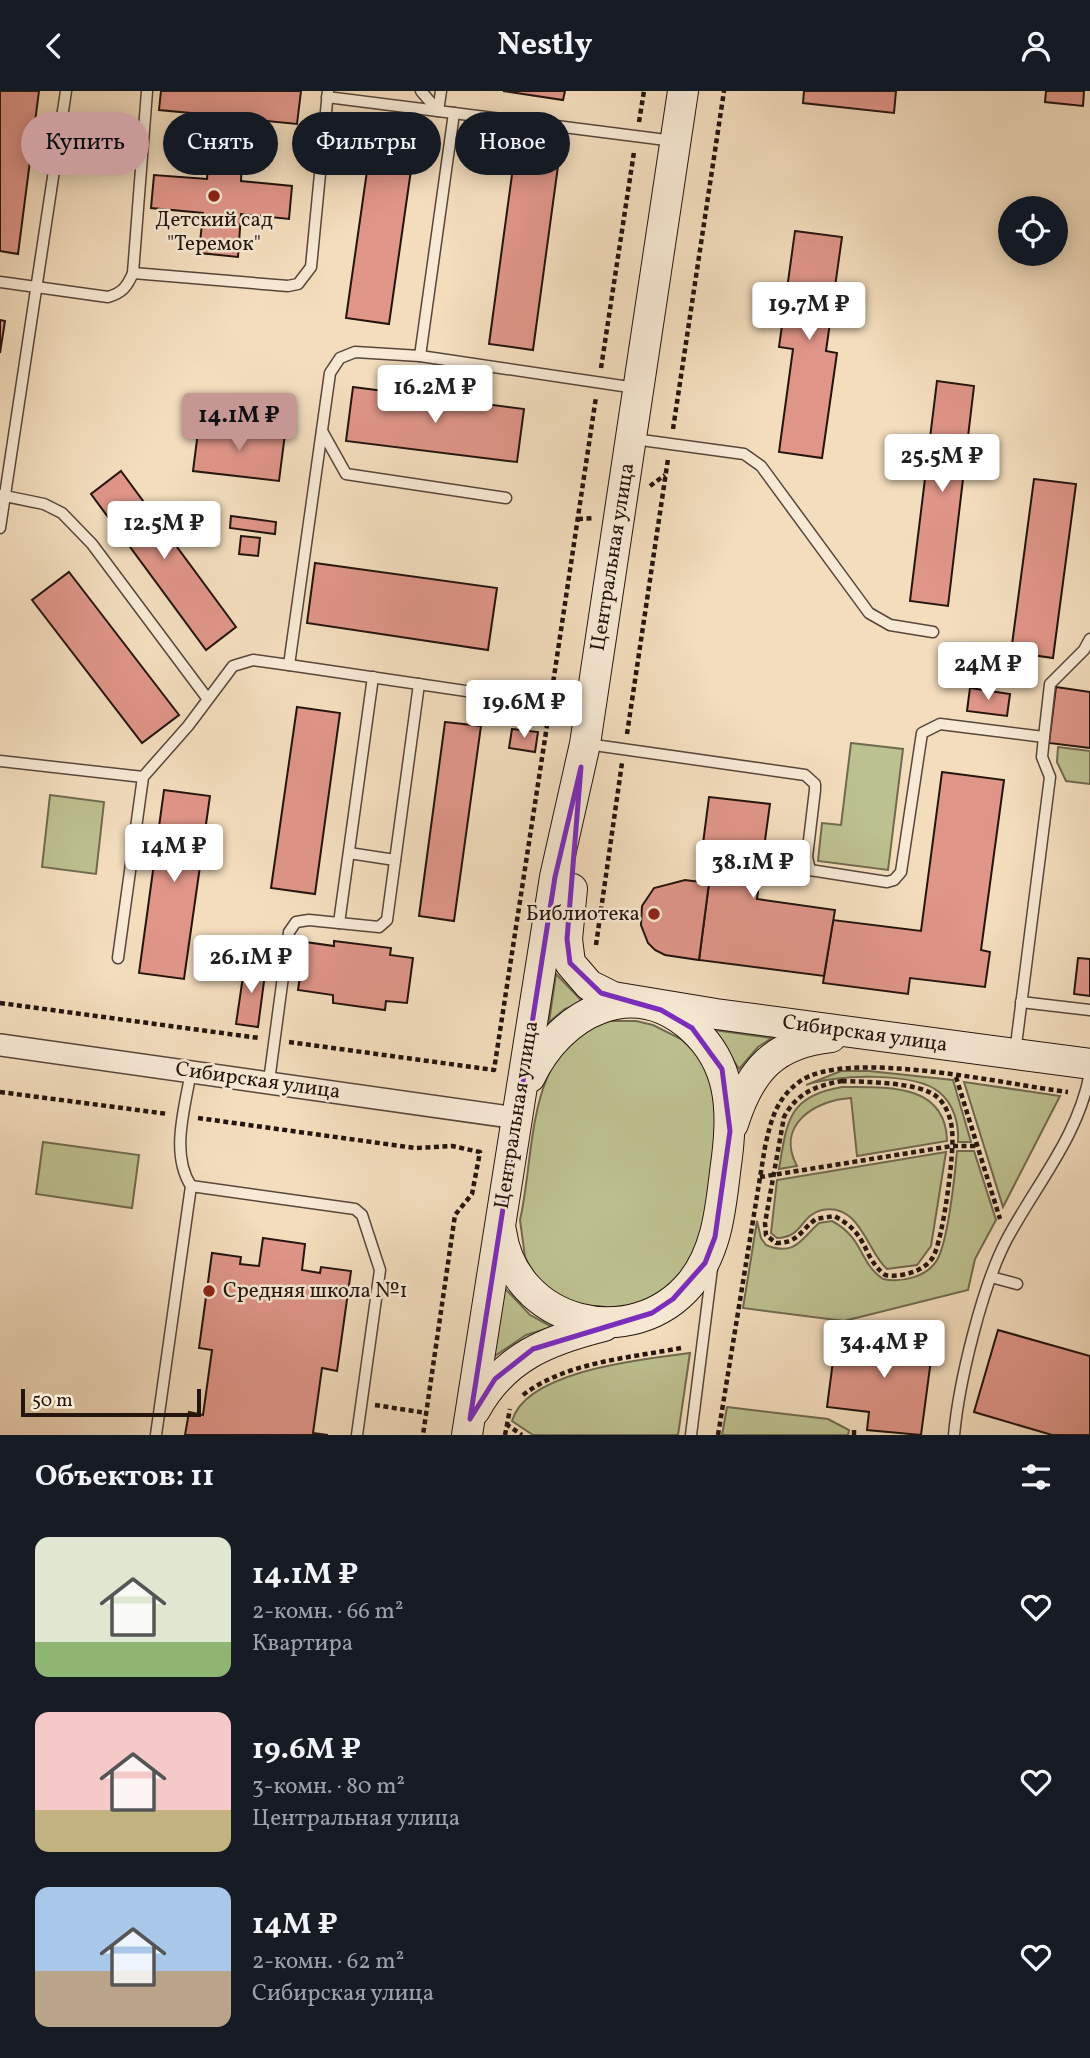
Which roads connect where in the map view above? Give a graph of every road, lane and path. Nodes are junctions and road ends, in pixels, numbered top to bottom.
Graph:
1 (66, 91) edge
2 (147, 91) edge
3 (421, 91) edge
4 (441, 91) edge
5 (644, 91) edge
6 (683, 91) edge
7 (724, 91) edge
8 (328, 94) edge
9 (438, 111) junction
10 (454, 113) junction
11 (637, 137) junction
12 (675, 141) junction
13 (133, 273) junction
14 (0, 282) edge
15 (38, 287) junction
16 (420, 356) junction
17 (598, 382) junction
18 (639, 388) junction
19 (322, 431) junction
20 (631, 439) junction
21 (670, 444) junction
22 (2, 495) edge
23 (506, 498) dead end
24 (0, 528) edge
25 (933, 632) dead end
26 (1090, 639) edge
27 (289, 665) junction
28 (373, 677) junction
29 (419, 684) junction
30 (207, 698) junction
31 (550, 703) junction
32 (590, 710) junction
33 (1044, 737) junction
34 (624, 750) junction
35 (583, 755) junction
36 (0, 761) edge
37 (143, 777) junction
38 (349, 853) junction
39 (395, 860) junction
40 (339, 923) junction
41 (595, 950) dead end
42 (118, 958) dead end
43 (1021, 1002) junction
44 (0, 1003) edge
45 (640, 1003) junction
46 (1090, 1010) edge
47 (859, 1034) junction
48 (274, 1040) junction
49 (0, 1045) edge
50 (1015, 1054) junction
51 (1090, 1064) edge
52 (191, 1071) junction
53 (1090, 1073) edge
54 (956, 1077) junction
55 (269, 1081) junction
56 (1086, 1095) junction
57 (519, 1107) junction
58 (730, 1131) junction
59 (952, 1146) junction
60 (978, 1146) junction
61 (772, 1175) junction
62 (760, 1177) junction
63 (191, 1186) junction
64 (502, 1206) junction
65 (715, 1237) junction
66 (1007, 1240) junction
67 (991, 1277) junction
68 (1017, 1284) dead end
69 (628, 1320) junction
70 (681, 1348) dead end
71 (362, 1403) junction
72 (426, 1413) dead end
73 (506, 1424) junction
74 (468, 1427) edge
75 (854, 1427) dead end
76 (156, 1435) edge
77 (357, 1435) edge
78 (505, 1435) edge
79 (522, 1435) edge
80 (691, 1435) edge
81 (718, 1435) edge
82 (854, 1435) edge
83 (954, 1435) edge

1 - 15 lane
2 - 13 lane
3 - 9 lane
4 - 9 lane
5 - 11 path
6 - 12 street, Центральная улица
7 - 21 path
8 - 9 lane
8 - 13 lane
9 - 10 lane
10 - 11 lane
10 - 16 lane
11 - 12 lane
11 - 17 path
12 - 18 street, Центральная улица
13 - 15 lane
14 - 15 lane
15 - 22 lane
16 - 17 lane
16 - 19 lane
17 - 18 lane
17 - 31 path
18 - 20 street, Центральная улица
19 - 23 lane
19 - 27 lane
20 - 21 lane
20 - 32 street, Центральная улица
21 - 25 lane
21 - 34 path
22 - 24 lane
22 - 30 lane
26 - 33 lane
27 - 28 lane
27 - 30 lane
28 - 29 lane
28 - 38 lane
29 - 31 lane
29 - 39 lane
30 - 37 lane
31 - 32 lane
31 - 48 path
32 - 35 street, Центральная улица
33 - 34 lane
33 - 43 lane
34 - 35 lane
34 - 41 path
35 - 45 street
35 - 57 street, Центральная улица
36 - 37 lane
37 - 42 lane
38 - 39 lane
38 - 40 lane
39 - 40 lane
40 - 48 lane
43 - 46 lane
43 - 50 lane
44 - 48 path
45 - 47 street, Сибирская улица
45 - 57 street
45 - 58 street
47 - 50 street, Сибирская улица
47 - 58 street
48 - 55 lane
49 - 52 street, Сибирская улица
50 - 51 street, Сибирская улица
52 - 55 street, Сибирская улица
52 - 63 lane
53 - 56 lane
54 - 56 path
54 - 60 path
54 - 62 path
55 - 57 street, Сибирская улица
56 - 66 lane
57 - 64 street, Центральная улица
58 - 65 street
59 - 60 path
59 - 61 path
59 - 61 path
59 - 61 path
60 - 66 path
61 - 62 path
62 - 81 path
63 - 71 lane
63 - 76 lane
64 - 69 street
64 - 74 street, Центральная улица
65 - 69 street
65 - 80 lane
66 - 67 lane
67 - 68 lane
67 - 83 lane
69 - 74 street
70 - 73 path
71 - 72 path
71 - 77 lane
73 - 78 path
73 - 79 path
75 - 82 path

